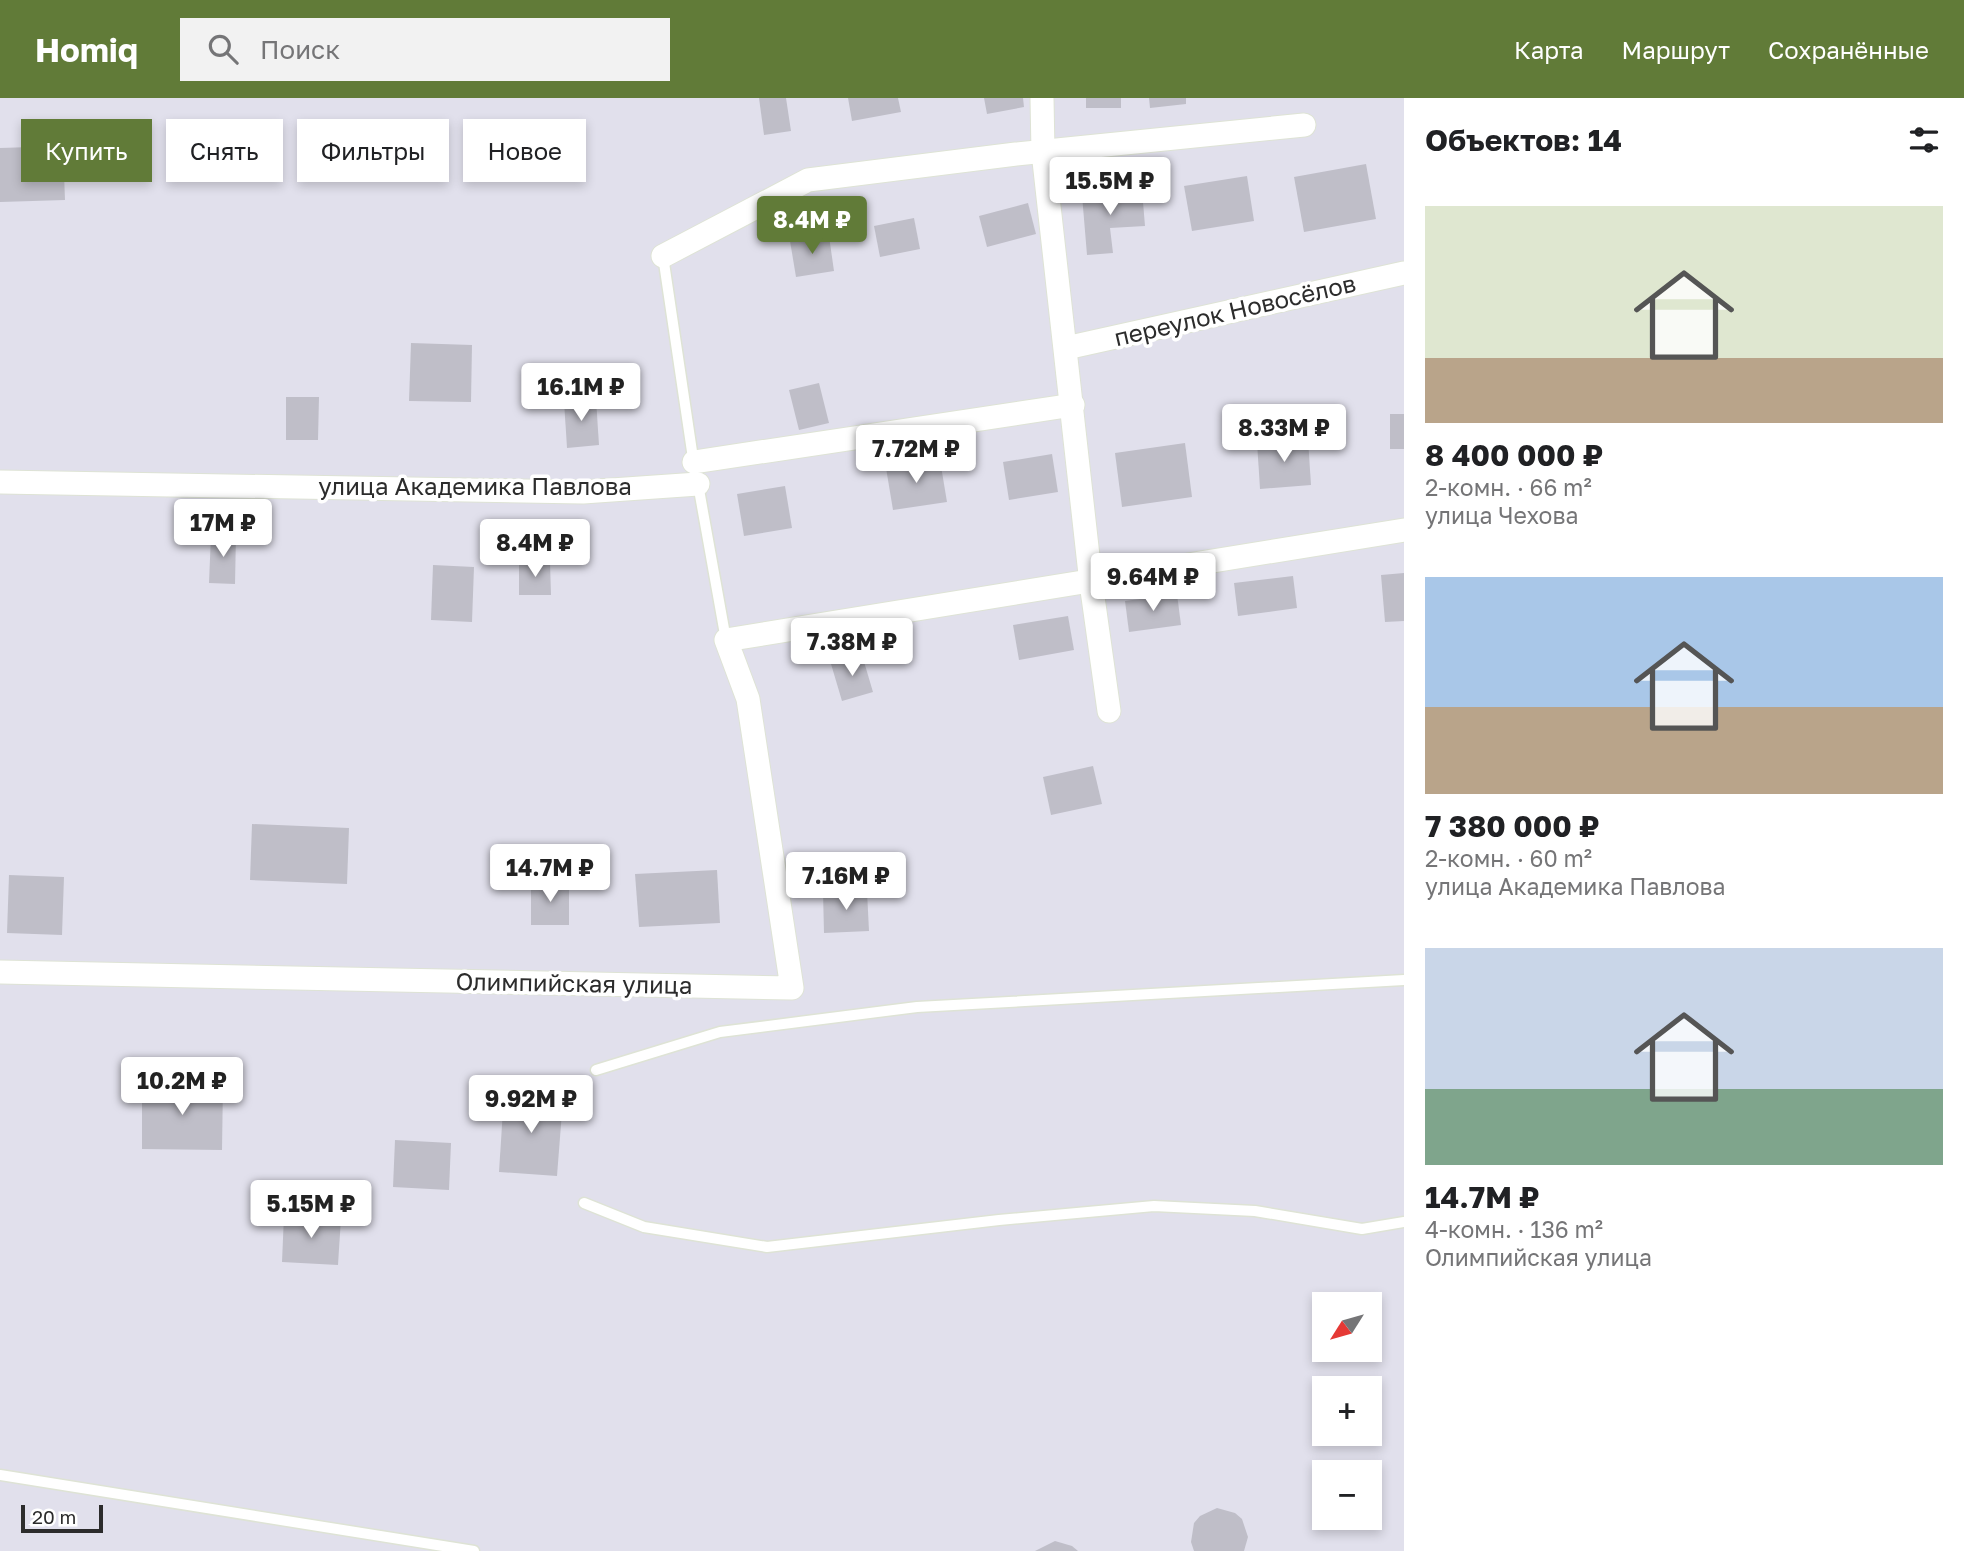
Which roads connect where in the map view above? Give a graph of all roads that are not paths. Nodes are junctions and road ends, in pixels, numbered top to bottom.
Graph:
1 (1042, 98) edge
2 (1304, 125) dead end
3 (1043, 152) junction
4 (663, 256) joint
5 (1404, 273) edge
6 (1066, 348) junction
7 (1073, 405) junction
8 (696, 473) junction
9 (0, 482) edge
10 (1404, 530) edge
11 (1091, 583) junction
12 (726, 640) junction
13 (1109, 711) dead end
14 (0, 972) edge
15 (1404, 980) edge
16 (596, 1070) dead end
17 (584, 1203) dead end
18 (1404, 1222) edge
19 (0, 1475) edge
20 (474, 1551) edge

1 - 3 street
2 - 3 street
3 - 4 street
3 - 6 street
4 - 8 lane
5 - 6 street, переулок Новосёлов
6 - 7 street
7 - 8 street
7 - 11 street
8 - 9 street, улица Академика Павлова
8 - 12 lane
10 - 11 street
11 - 12 street
11 - 13 street
12 - 14 street, Олимпийская улица
15 - 16 lane
17 - 18 lane
19 - 20 lane

